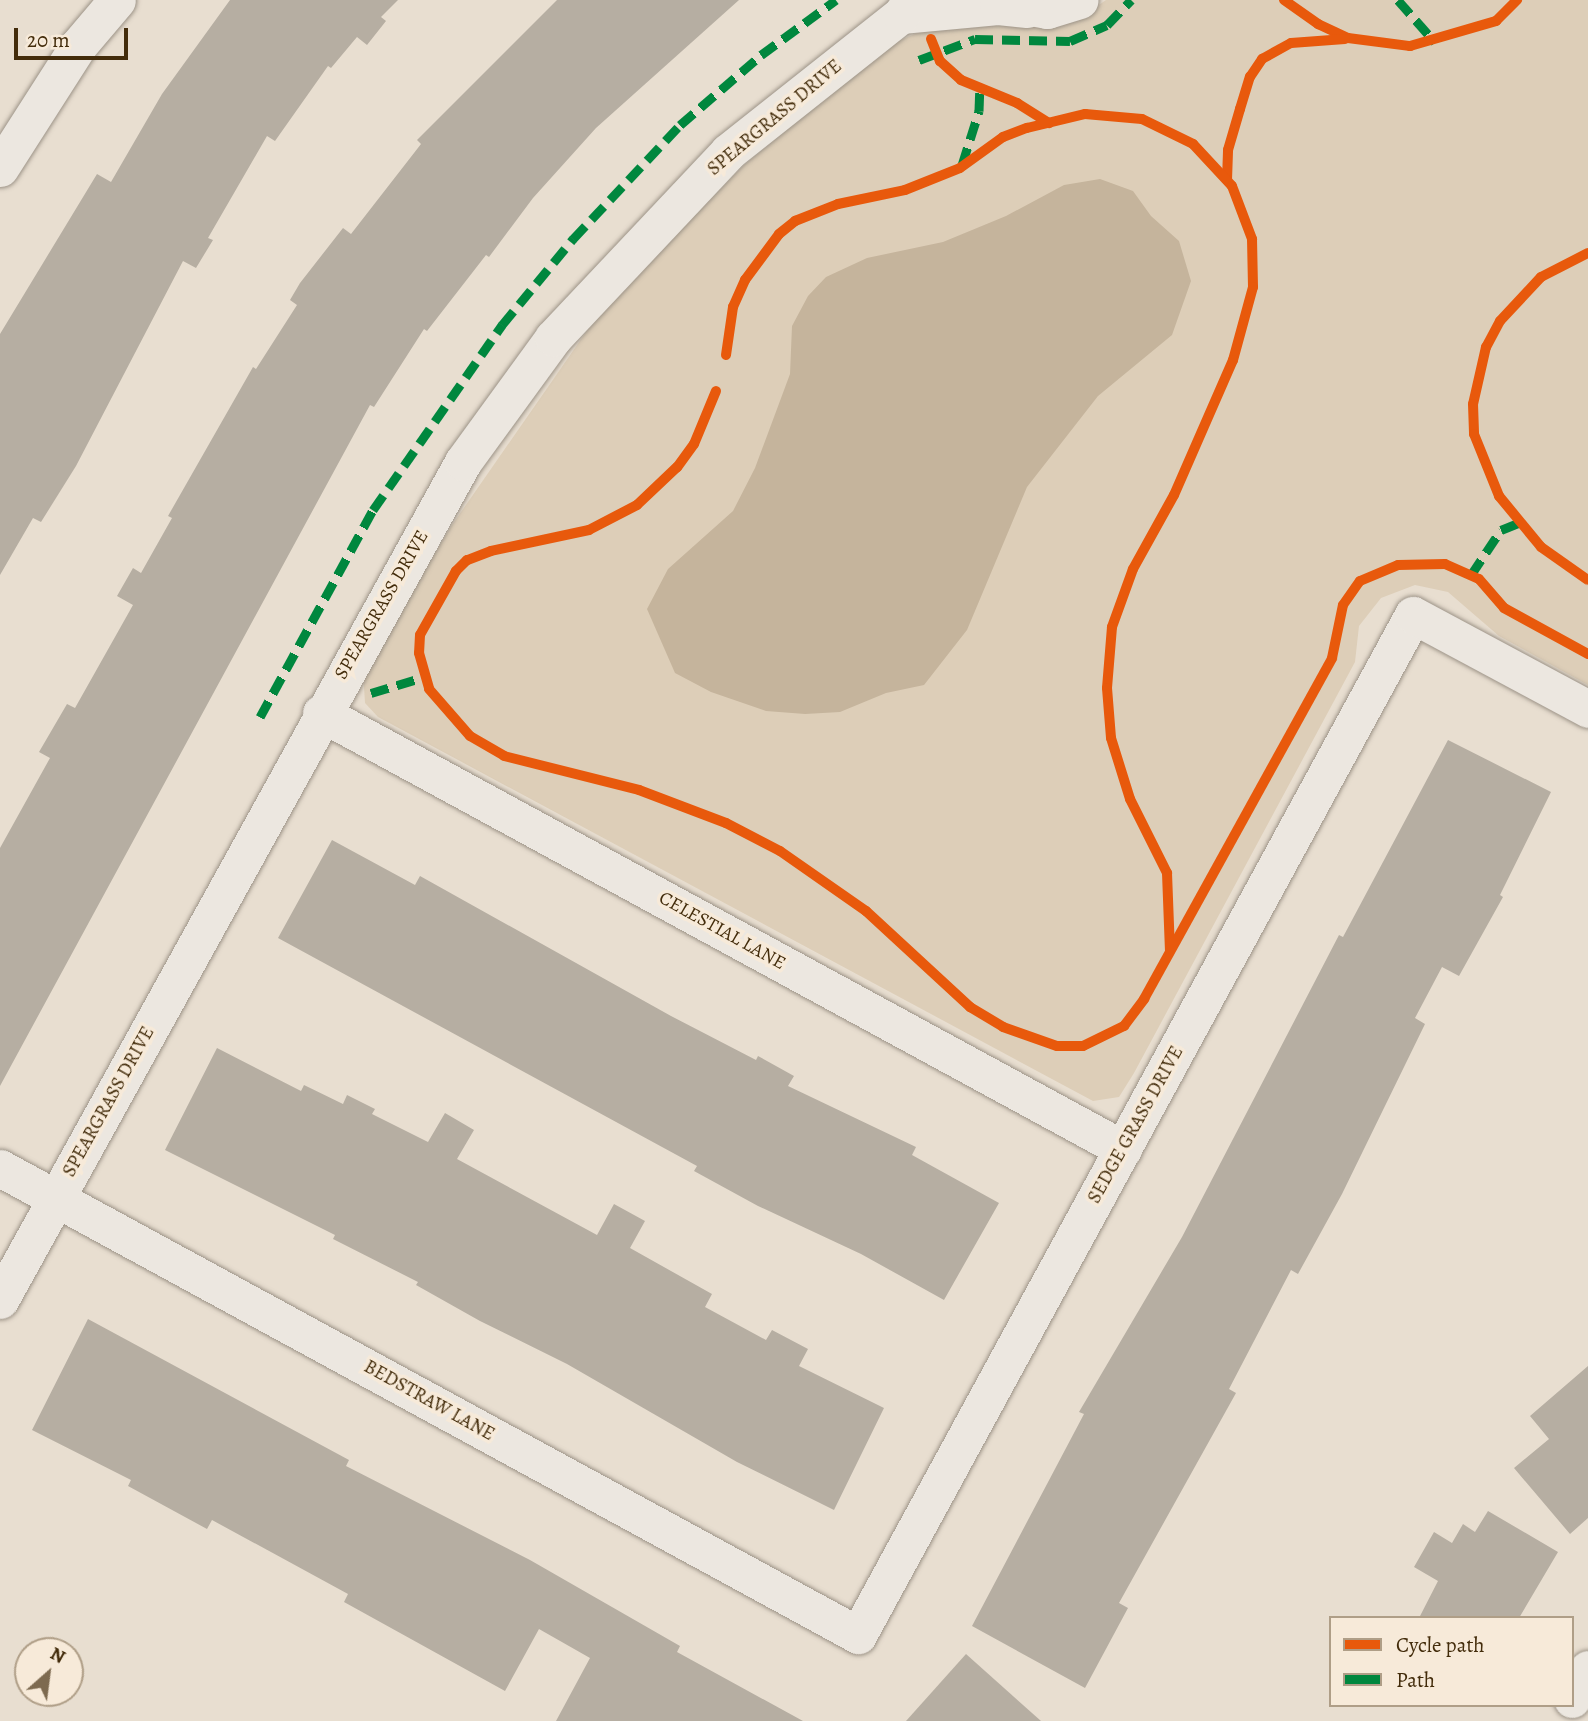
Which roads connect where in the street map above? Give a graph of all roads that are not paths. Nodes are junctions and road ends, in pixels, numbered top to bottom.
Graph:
1 (117, 0) edge
2 (1080, 0) edge
3 (1014, 5) edge
4 (906, 7) edge
5 (0, 168) edge
6 (1588, 709) edge
7 (321, 713) junction
8 (1123, 1149) junction
9 (0, 1168) edge
10 (56, 1199) junction
11 (0, 1300) edge
12 (859, 1635) joint
13 (1588, 1669) edge
14 (1574, 1695) edge

1 - 5 street
2 - 3 street, SPEARGRASS DRIVE
3 - 4 street, SPEARGRASS DRIVE
4 - 7 street, SPEARGRASS DRIVE
6 - 8 street, SEDGE GRASS DRIVE
7 - 8 street, CELESTIAL LANE
7 - 10 street, SPEARGRASS DRIVE
8 - 12 street, SEDGE GRASS DRIVE
9 - 10 street, BEDSTRAW LANE
10 - 11 street, SPEARGRASS DRIVE
10 - 12 street, BEDSTRAW LANE
13 - 14 street

